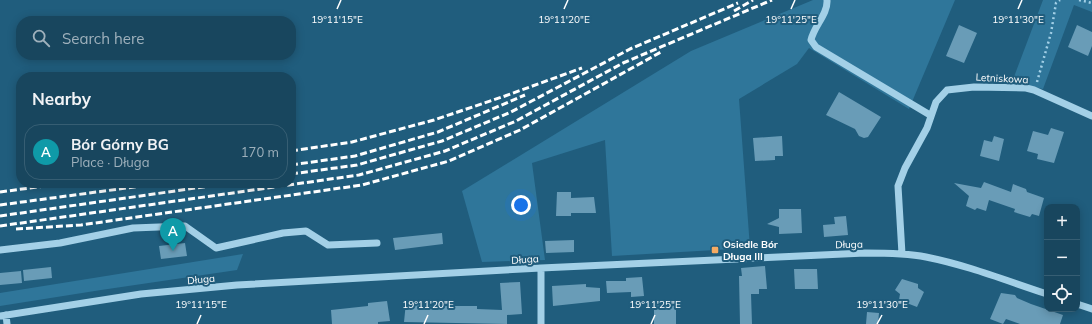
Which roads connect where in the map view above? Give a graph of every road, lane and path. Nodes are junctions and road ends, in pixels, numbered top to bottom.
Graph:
1 (827, 0) edge
2 (1060, 0) edge
3 (1079, 0) edge
4 (1092, 3) edge
5 (1034, 90) junction
6 (930, 115) junction
7 (1092, 116) edge
8 (378, 243) dead end
9 (0, 250) edge
10 (902, 254) junction
11 (541, 268) junction
12 (1044, 293) edge
13 (1080, 305) edge
14 (1092, 309) edge
15 (3, 316) edge
16 (7, 324) edge
17 (541, 324) edge

1 - 6 street
2 - 5 path
3 - 4 path
5 - 6 street, Letniskowa
5 - 7 street, Letniskowa
6 - 10 street
8 - 9 street
10 - 11 street, Długa
10 - 12 street, Długa
11 - 15 street, Długa
11 - 17 street
13 - 14 street
15 - 16 street

